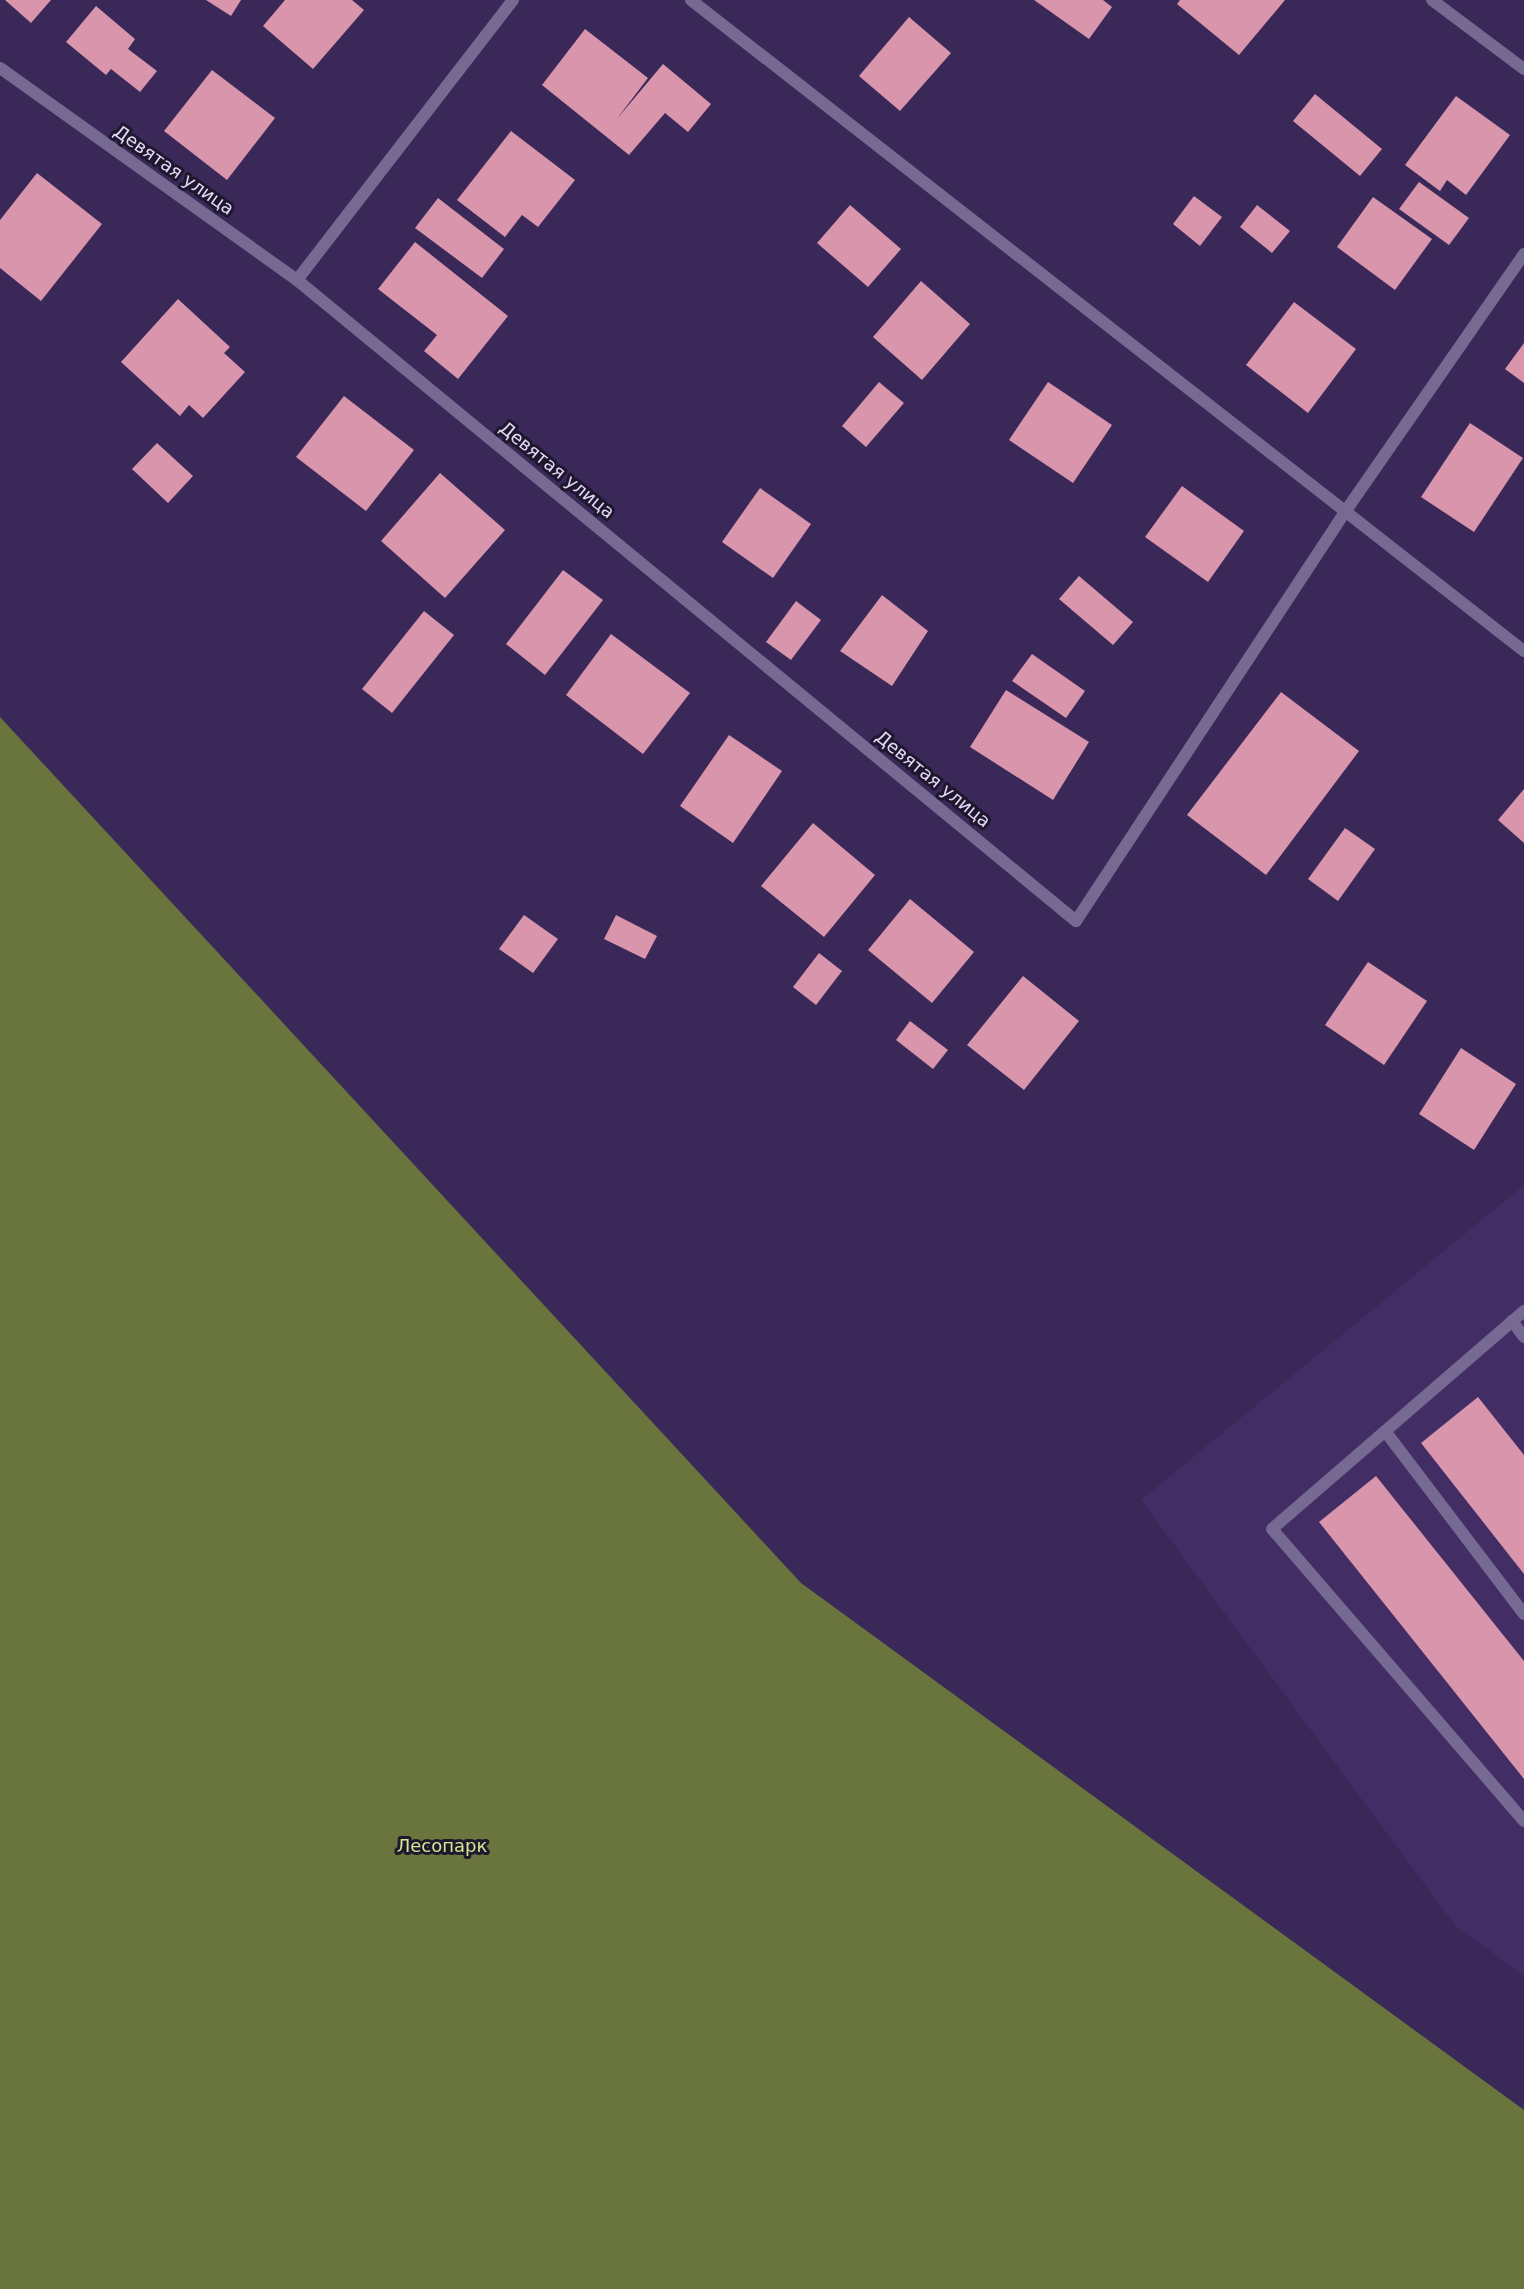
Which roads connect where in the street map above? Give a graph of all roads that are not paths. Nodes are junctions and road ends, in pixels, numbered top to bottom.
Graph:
1 (513, 0) edge
2 (691, 0) edge
3 (1432, 0) edge
4 (0, 68) edge
5 (1524, 69) edge
6 (1524, 254) edge
7 (297, 279) junction
8 (1345, 512) junction
9 (1524, 651) edge
10 (1524, 1311) edge
11 (1512, 1321) junction
12 (1524, 1336) edge
13 (1385, 1431) junction
14 (1524, 1614) edge
15 (1524, 1821) edge

1 - 7 street
2 - 8 street
3 - 5 street
4 - 7 street, Девятая улица
6 - 8 street
7 - 8 street, Девятая улица
8 - 9 street
10 - 11 street
11 - 12 street
11 - 13 street
13 - 14 street
13 - 15 street

